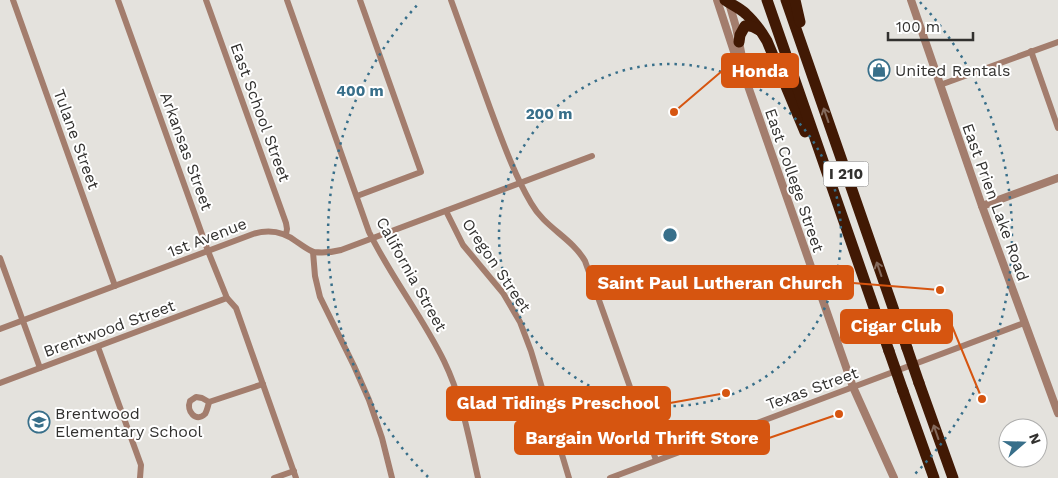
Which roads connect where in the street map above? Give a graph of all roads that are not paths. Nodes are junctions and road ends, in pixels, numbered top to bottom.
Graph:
1 (12, 0) edge
2 (118, 0) edge
3 (206, 0) edge
4 (287, 0) edge
5 (360, 0) edge
6 (451, 0) edge
7 (717, 0) edge
8 (767, 0) edge
9 (786, 0) edge
10 (795, 0) edge
11 (911, 0) edge
12 (728, 1) edge
13 (762, 32) junction
14 (739, 42) junction
15 (1058, 42) edge
16 (1030, 51) junction
17 (940, 85) junction
18 (748, 86) junction
19 (817, 89) junction
20 (1058, 128) edge
21 (592, 156) dead end
22 (1058, 178) edge
23 (521, 183) junction
24 (356, 196) junction
25 (982, 206) junction
26 (446, 210) junction
27 (286, 234) junction
28 (849, 236) junction
29 (372, 238) junction
30 (208, 251) junction
31 (313, 252) junction
32 (0, 258) edge
33 (115, 286) junction
34 (227, 298) junction
35 (23, 321) junction
36 (1024, 323) junction
37 (0, 329) edge
38 (98, 346) junction
39 (40, 368) junction
40 (0, 382) edge
41 (263, 384) junction
42 (853, 387) junction
43 (209, 402) dead end
44 (1057, 408) edge
45 (656, 460) junction
46 (295, 475) edge
47 (140, 478) edge
48 (274, 478) edge
49 (392, 478) edge
50 (478, 478) edge
51 (569, 478) edge
52 (610, 478) edge
53 (894, 478) edge
54 (934, 478) edge
55 (953, 478) edge

1 - 33 street, Tulane Street
2 - 30 street, Arkansas Street
3 - 27 street, East School Street
4 - 24 street, California Street
5 - 24 street
6 - 23 street
7 - 18 street, East College Street
8 - 28 highway, I 210
9 - 19 highway, I 210
10 - 19 highway
11 - 17 street, East Prien Lake Road
12 - 13 highway
12 - 14 street, East College Street
13 - 14 highway
13 - 28 highway
14 - 18 street, East College Street
15 - 16 street
16 - 17 street
16 - 20 street
17 - 25 street, East Prien Lake Road
18 - 42 street, East College Street
55 -> 19 highway, I 210, bridge
21 - 23 street
22 - 25 street
23 - 26 street
23 - 45 street
24 - 29 street, California Street
25 - 36 street, East Prien Lake Road
26 - 29 street
26 - 51 street, Oregon Street
27 - 30 street, 1st Avenue
27 - 31 street, 1st Avenue
28 - 54 highway, I 210, bridge
29 - 31 street
29 - 50 street, California Street
30 - 33 street, 1st Avenue
30 - 34 street, Arkansas Street
31 - 49 street
32 - 35 street
33 - 35 street, 1st Avenue
34 - 38 street, Brentwood Street
34 - 41 street, Arkansas Street
35 - 37 street, 1st Avenue
35 - 39 street
36 - 42 street, Texas Street
36 - 44 street, East Prien Lake Road
38 - 39 street, Brentwood Street
38 - 47 street
39 - 40 street, Brentwood Street
41 - 43 street
41 - 46 street, Arkansas Street
42 - 45 street, Texas Street
42 - 53 street, East College Street
45 - 52 street, Texas Street
46 - 48 street

